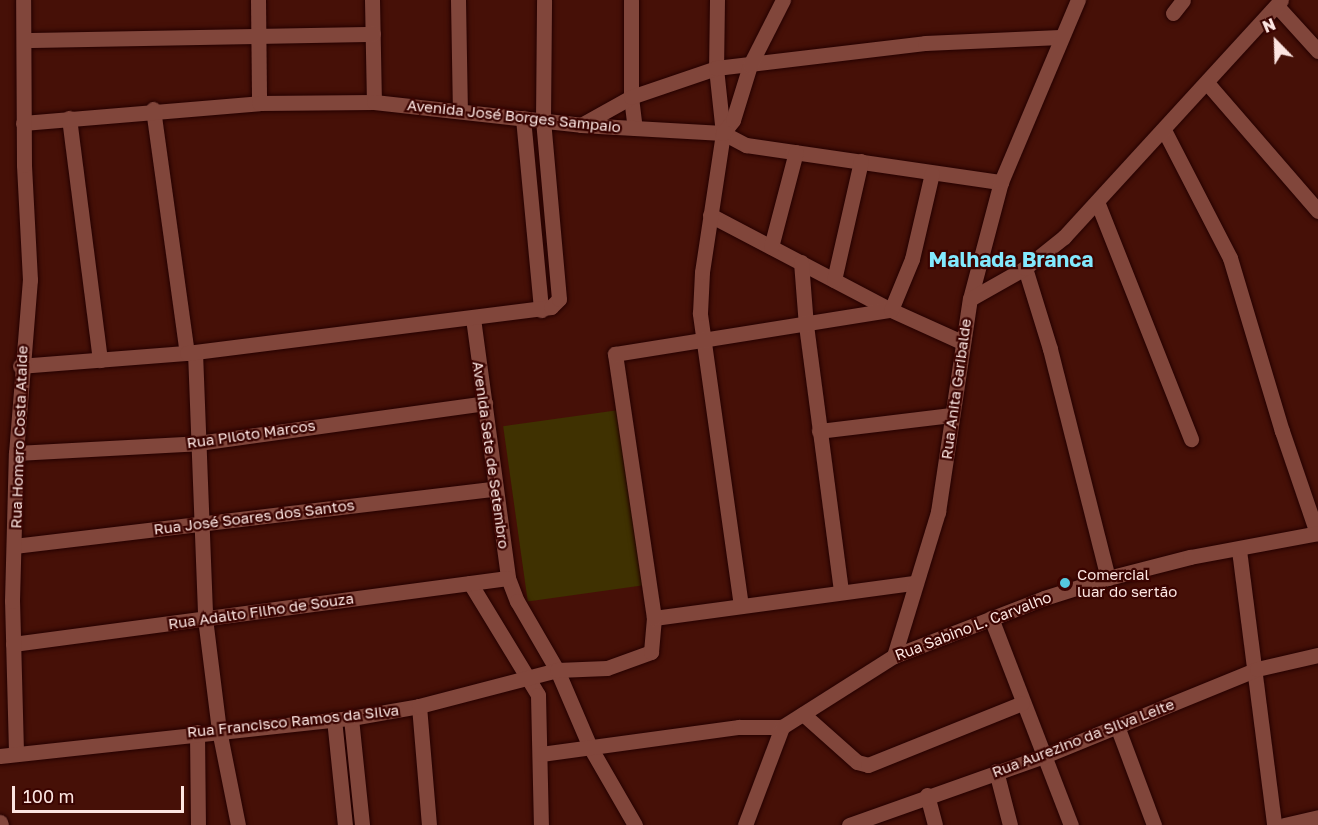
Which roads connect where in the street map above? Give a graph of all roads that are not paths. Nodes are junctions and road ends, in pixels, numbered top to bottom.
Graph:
1 (23, 0) edge
2 (258, 0) edge
3 (372, 0) edge
4 (458, 0) edge
5 (544, 0) edge
6 (631, 0) edge
7 (717, 0) edge
8 (783, 0) edge
9 (1078, 0) edge
10 (1183, 0) edge
11 (1279, 3) edge
12 (1173, 13) dead end
13 (373, 34) junction
14 (258, 36) junction
15 (1060, 38) junction
16 (25, 40) junction
17 (1318, 51) edge
18 (750, 65) junction
19 (716, 68) junction
20 (1208, 84) junction
21 (631, 98) junction
22 (374, 102) junction
23 (259, 103) junction
24 (153, 109) junction
25 (460, 111) junction
26 (69, 118) junction
27 (523, 118) junction
28 (543, 122) junction
29 (23, 123) junction
30 (581, 125) junction
31 (635, 128) junction
32 (1164, 130) junction
33 (723, 133) junction
34 (796, 152) junction
35 (861, 161) junction
36 (933, 173) junction
37 (1001, 182) junction
38 (1098, 204) junction
39 (1318, 211) edge
40 (710, 215) junction
41 (771, 247) junction
42 (801, 262) junction
43 (1025, 268) junction
44 (834, 280) junction
45 (970, 299) junction
46 (541, 310) junction
47 (891, 310) junction
48 (473, 318) junction
49 (806, 325) junction
50 (704, 340) junction
51 (962, 342) junction
52 (191, 352) junction
53 (100, 360) junction
54 (20, 366) junction
55 (485, 403) junction
56 (952, 415) junction
57 (819, 431) junction
58 (1191, 439) dead end
59 (198, 443) junction
60 (16, 453) junction
61 (494, 489) junction
62 (201, 523) junction
63 (1318, 533) edge
64 (14, 546) junction
65 (1239, 550) junction
66 (508, 578) junction
67 (1108, 578) junction
68 (470, 583) junction
69 (914, 584) junction
70 (841, 592) junction
71 (6, 603) edge
72 (741, 606) junction
73 (205, 618) junction
74 (654, 618) junction
75 (991, 618) junction
76 (13, 644) junction
77 (1318, 655) edge
78 (894, 656) junction
79 (557, 669) junction
80 (1257, 669) junction
81 (527, 679) junction
82 (1022, 703) junction
83 (419, 706) junction
84 (803, 714) junction
85 (351, 718) junction
86 (334, 719) junction
87 (1117, 726) junction
88 (782, 727) junction
89 (219, 730) junction
90 (197, 732) junction
91 (590, 747) junction
92 (16, 752) junction
93 (541, 754) junction
94 (0, 756) edge
95 (1044, 756) junction
96 (996, 771) junction
97 (927, 795) junction
98 (1318, 817) edge
99 (198, 825) edge
100 (238, 825) edge
101 (345, 825) edge
102 (362, 825) edge
103 (429, 825) edge
104 (541, 825) edge
105 (635, 825) edge
106 (745, 825) edge
107 (849, 825) edge
108 (935, 825) edge
109 (1010, 825) edge
110 (1071, 825) edge
111 (1154, 825) edge
112 (1274, 825) edge
113 (1284, 825) edge

1 - 16 street, Rua Homero Costa Ataide
2 - 14 street
3 - 13 street
4 - 25 street
5 - 28 street
6 - 21 street
7 - 19 street
8 - 18 street
9 - 15 street
10 - 12 street
11 - 17 street
11 - 20 street, Rua Anita Garibalde
13 - 14 street
13 - 22 street
14 - 16 street
14 - 23 street
15 - 18 street
15 - 37 street
16 - 29 street, Rua Homero Costa Ataide
18 - 19 street
18 - 33 street
19 - 21 street
19 - 33 street
20 - 32 street, Rua Anita Garibalde
20 - 39 street
21 - 30 street
21 - 31 street
22 - 23 street, Avenida José Borges Sampaio
22 - 25 street, Avenida José Borges Sampaio
23 - 24 street, Avenida José Borges Sampaio
24 - 26 street, Avenida José Borges Sampaio
24 - 52 street
25 - 27 street, Avenida José Borges Sampaio
26 - 29 street, Avenida José Borges Sampaio
26 - 53 street
27 - 28 street, Avenida José Borges Sampaio
27 - 46 street
28 - 30 street, Avenida José Borges Sampaio
28 - 46 street
29 - 54 street, Rua Homero Costa Ataide
30 - 31 street, Avenida José Borges Sampaio
31 - 33 street, Avenida José Borges Sampaio
32 - 38 street, Rua Anita Garibalde
32 - 63 street
33 - 34 street, Avenida José Borges Sampaio
33 - 40 street
34 - 35 street, Avenida José Borges Sampaio
34 - 41 street
35 - 36 street, Avenida José Borges Sampaio
35 - 44 street
36 - 37 street, Avenida José Borges Sampaio
36 - 47 street
37 - 45 street
38 - 43 street, Rua Anita Garibalde
38 - 58 street
40 - 41 street
40 - 50 street
41 - 42 street
42 - 44 street
42 - 49 street
43 - 45 street, Rua Anita Garibalde
43 - 67 street
44 - 47 street
45 - 51 street, Rua Anita Garibalde
46 - 48 street
47 - 49 street
47 - 51 street
48 - 52 street
48 - 55 street, Avenida Sete de Setembro
49 - 50 street
49 - 57 street
50 - 72 street
50 - 74 street
51 - 56 street, Rua Anita Garibalde
52 - 53 street
52 - 59 street
53 - 54 street
54 - 60 street, Rua Homero Costa Ataide
55 - 59 street, Rua Piloto Marcos
55 - 61 street, Avenida Sete de Setembro
56 - 57 street
56 - 69 street, Rua Anita Garibalde
57 - 70 street
59 - 60 street, Rua Piloto Marcos
59 - 62 street
60 - 64 street, Rua Homero Costa Ataide
61 - 62 street, Rua José Soares dos Santos
61 - 66 street, Avenida Sete de Setembro
62 - 64 street, Rua José Soares dos Santos
62 - 73 street
63 - 65 street, Rua Sabino L. Carvalho
64 - 71 street, Rua Homero Costa Ataide
65 - 67 street, Rua Sabino L. Carvalho
65 - 80 street
66 - 68 street, Rua Adalto Filho de Souza
66 - 79 street, Avenida Sete de Setembro
67 - 75 street, Rua Sabino L. Carvalho
68 - 73 street, Rua Adalto Filho de Souza
68 - 81 street
69 - 70 street
69 - 78 street, Rua Anita Garibalde
70 - 72 street
71 - 76 street, Rua Homero Costa Ataide
72 - 74 street
73 - 76 street, Rua Adalto Filho de Souza
73 - 89 street
74 - 79 street, Rua Francisco Ramos da Silva
75 - 78 street, Rua Sabino L. Carvalho
75 - 82 street
76 - 92 street, Rua Homero Costa Ataide
77 - 80 street, Rua Aurezino da Silva Leite
78 - 84 street, Rua Sabino L. Carvalho
79 - 81 street, Rua Francisco Ramos da Silva
79 - 91 street, Avenida Sete de Setembro
80 - 87 street, Rua Aurezino da Silva Leite
80 - 112 street
81 - 83 street, Rua Francisco Ramos da Silva
81 - 93 street
82 - 84 street
82 - 95 street
83 - 85 street, Rua Francisco Ramos da Silva
83 - 103 street
84 - 88 street, Rua Sabino L. Carvalho
85 - 86 street, Rua Francisco Ramos da Silva
85 - 102 street
86 - 89 street, Rua Francisco Ramos da Silva
86 - 101 street
87 - 95 street, Rua Aurezino da Silva Leite
87 - 111 street
88 - 91 street
88 - 106 street
89 - 90 street, Rua Francisco Ramos da Silva
89 - 100 street
90 - 92 street, Rua Francisco Ramos da Silva
90 - 99 street
91 - 93 street
91 - 105 street, Avenida Sete de Setembro
92 - 94 street, Rua Francisco Ramos da Silva
93 - 104 street
95 - 96 street, Rua Aurezino da Silva Leite
95 - 110 street
96 - 97 street, Rua Aurezino da Silva Leite
96 - 109 street
97 - 107 street, Rua Aurezino da Silva Leite
97 - 108 street
98 - 113 street

